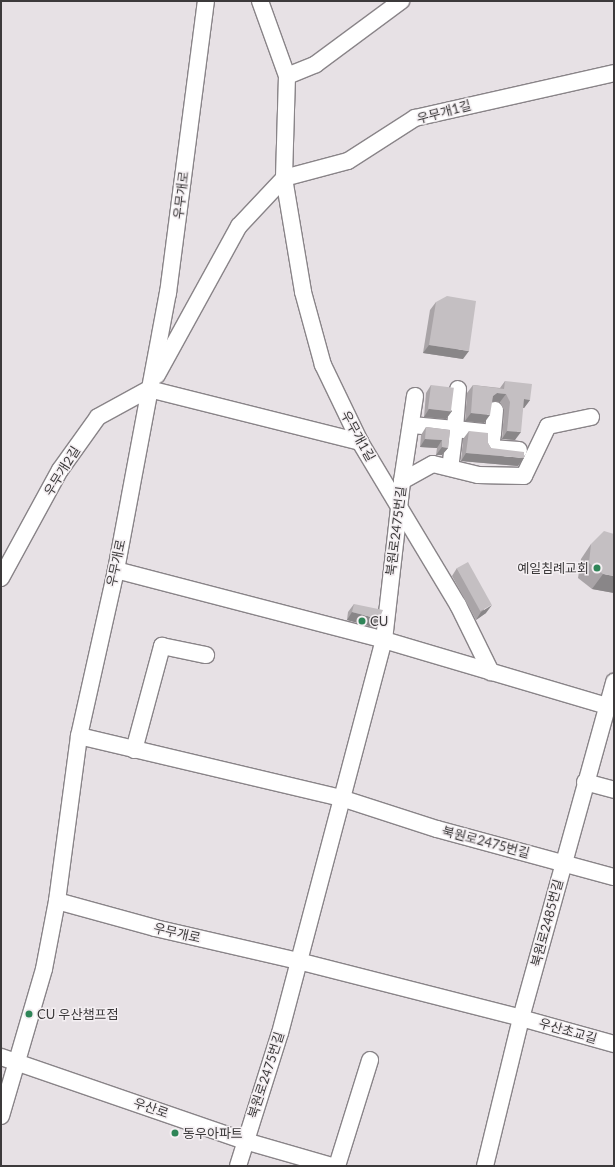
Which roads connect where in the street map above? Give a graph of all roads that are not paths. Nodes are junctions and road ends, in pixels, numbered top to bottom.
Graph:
1 (206, 1) edge
2 (260, 1) edge
3 (401, 1) edge
4 (614, 72) edge
5 (287, 76) junction
6 (284, 178) junction
7 (149, 389) junction
8 (458, 389) dead end
9 (415, 396) dead end
10 (495, 410) dead end
11 (591, 417) dead end
12 (412, 425) junction
13 (455, 429) junction
14 (493, 433) junction
15 (360, 442) junction
16 (518, 450) edge
17 (451, 462) dead end
18 (402, 481) junction
19 (399, 505) junction
20 (116, 570) junction
21 (1, 578) edge
22 (384, 640) junction
23 (206, 655) dead end
24 (491, 672) junction
25 (614, 682) edge
26 (611, 707) edge
27 (79, 736) junction
28 (134, 750) junction
29 (585, 782) junction
30 (614, 790) edge
31 (341, 798) junction
32 (564, 863) junction
33 (614, 877) edge
34 (57, 901) junction
35 (298, 960) junction
36 (522, 1018) junction
37 (614, 1044) edge
38 (1, 1057) edge
39 (370, 1060) dead end
40 (16, 1062) junction
41 (1, 1116) edge
42 (245, 1141) junction
43 (238, 1166) edge
44 (332, 1166) edge
45 (337, 1166) edge
46 (485, 1166) edge

1 - 7 street, 우무개로
2 - 5 street
3 - 5 street
4 - 6 street, 우무개1길
5 - 6 street
6 - 7 street
6 - 15 street, 우무개1길
7 - 15 street
7 - 20 street, 우무개로
7 - 21 street, 우무개2길
8 - 13 street
9 - 12 street
10 - 14 street
11 - 18 street, 북원로2475번길
12 - 13 street
12 - 18 street
13 - 14 street
13 - 17 street
14 - 16 street
15 - 19 street, 우무개1길
18 - 19 street, 북원로2475번길
19 - 22 street, 북원로2475번길
19 - 24 street, 우무개1길
20 - 22 street
20 - 27 street, 우무개로
22 - 24 street
22 - 31 street, 북원로2475번길
23 - 28 street
24 - 26 street
25 - 26 street, 북원로2485번길
26 - 29 street, 북원로2485번길
27 - 28 street
27 - 34 street, 우무개로
28 - 31 street
29 - 30 street
29 - 32 street, 북원로2485번길
31 - 32 street, 북원로2475번길
31 - 35 street, 북원로2475번길
32 - 33 street
32 - 36 street, 북원로2485번길
34 - 35 street, 우무개로
34 - 40 street, 우무개로
35 - 36 street
35 - 42 street, 북원로2475번길
36 - 37 street, 우산초교길
36 - 46 street, 북원로2485번길
38 - 40 street
39 - 45 street
40 - 41 street, 우무개로
40 - 42 street, 우산로
42 - 43 street, 북원로2475번길
42 - 44 street, 우산로

